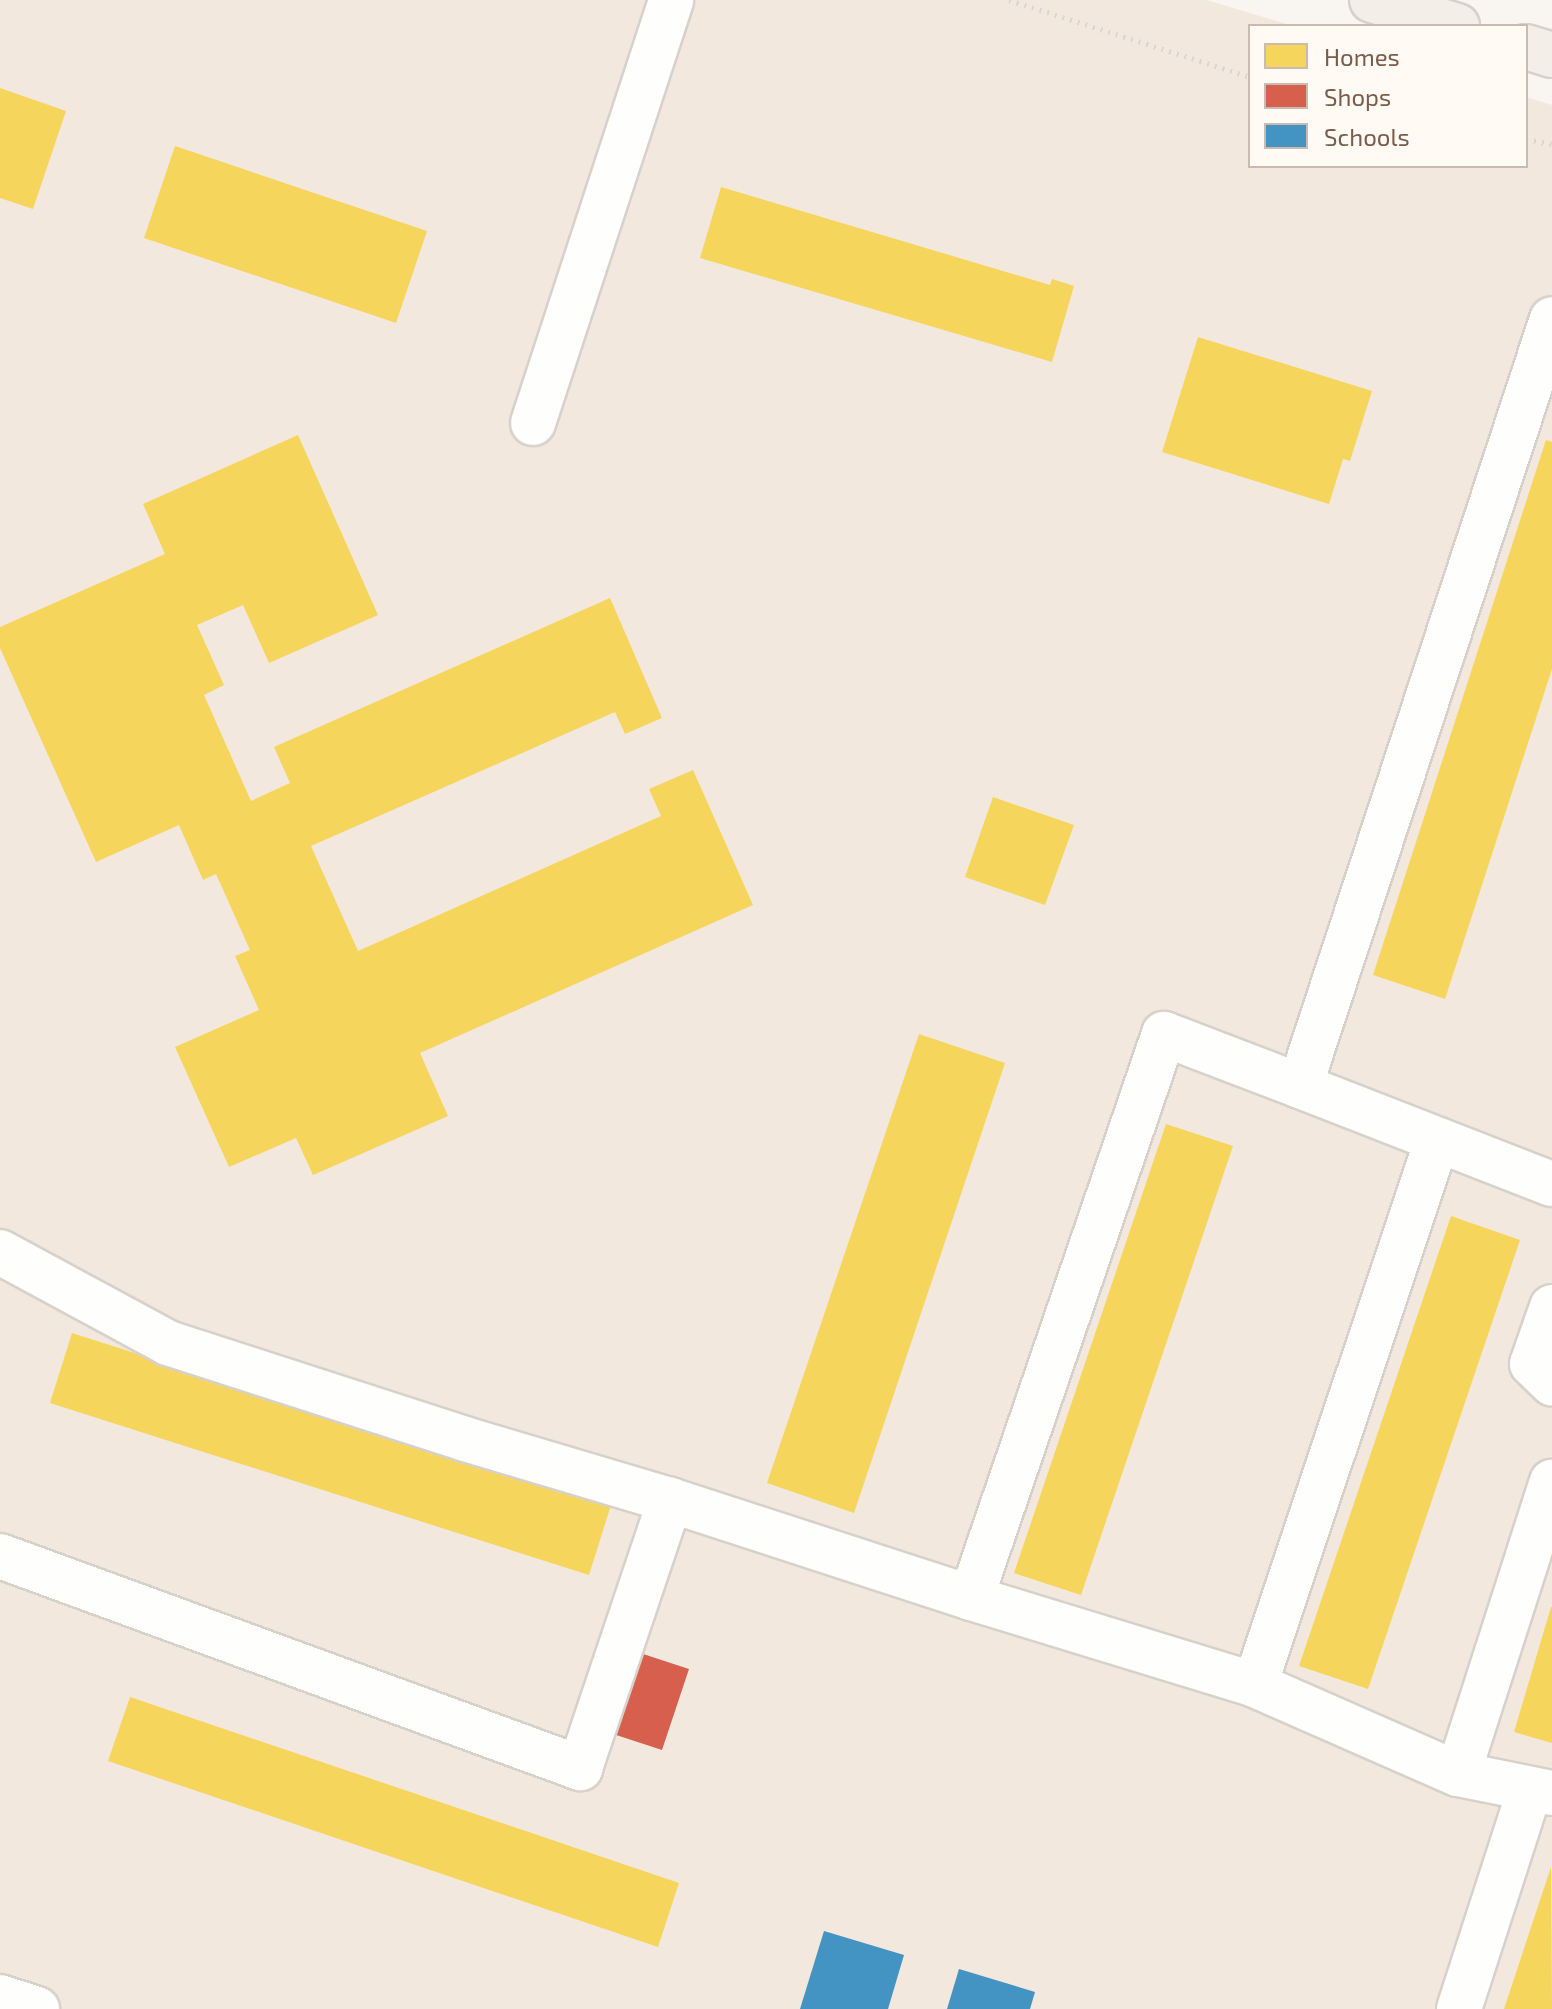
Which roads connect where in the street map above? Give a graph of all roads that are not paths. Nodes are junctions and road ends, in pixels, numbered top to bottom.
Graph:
1 (671, 0) edge
2 (1372, 0) edge
3 (1450, 24) edge
4 (1528, 48) edge
5 (1552, 55) edge
6 (1552, 319) edge
7 (533, 423) dead end
8 (1300, 1086) junction
9 (1437, 1140) junction
10 (1552, 1184) edge
11 (0, 1252) edge
12 (1552, 1307) edge
13 (1552, 1383) edge
14 (1552, 1482) edge
15 (670, 1500) junction
16 (0, 1556) edge
17 (971, 1598) junction
18 (1255, 1685) junction
19 (1458, 1774) junction
20 (1541, 1791) edge
21 (0, 1997) edge
22 (37, 2009) edge
23 (1459, 2009) edge

1 - 7 lane
2 - 3 main road
4 - 5 main road
6 - 8 lane
8 - 9 lane
8 - 17 lane
9 - 10 lane
9 - 18 lane
11 - 15 lane
12 - 13 lane
14 - 19 lane
15 - 16 lane
15 - 17 lane
17 - 18 lane
18 - 19 lane
19 - 20 lane
20 - 23 lane
21 - 22 lane

